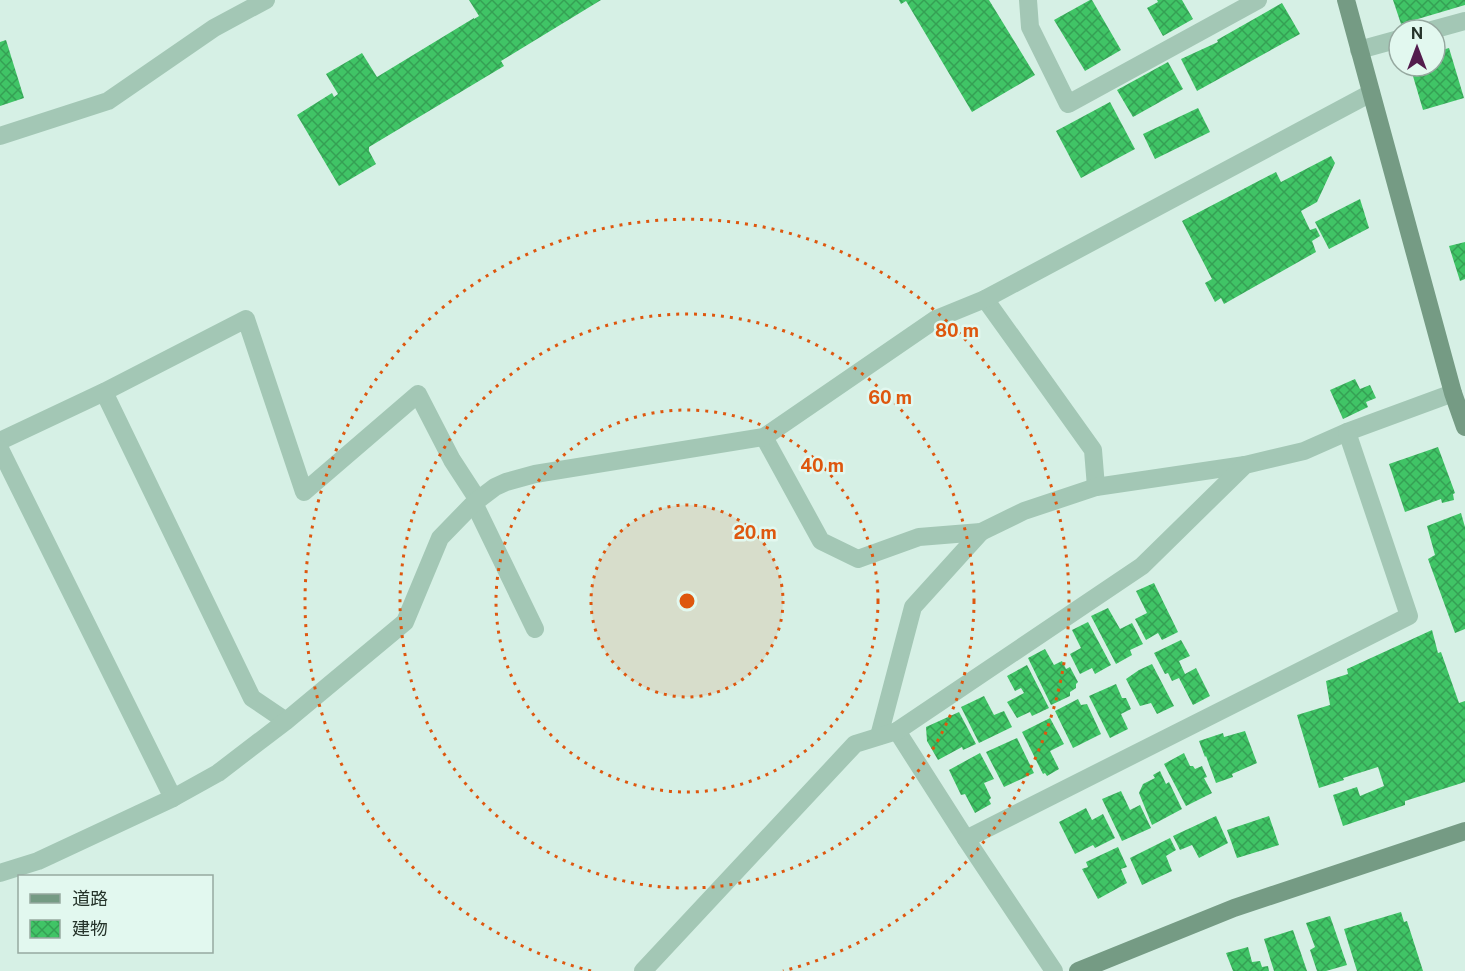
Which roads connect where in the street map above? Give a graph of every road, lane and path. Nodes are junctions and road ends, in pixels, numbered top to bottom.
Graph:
1 (266, 0) edge
2 (1028, 0) edge
3 (1258, 0) edge
4 (1346, 0) edge
5 (1465, 21) edge
6 (1447, 26) edge
7 (1387, 42) edge
8 (1359, 50) junction
9 (1371, 93) junction
10 (0, 136) edge
11 (986, 299) junction
12 (104, 392) junction
13 (1459, 400) edge
14 (1465, 427) edge
15 (1347, 432) junction
16 (764, 436) junction
17 (0, 441) edge
18 (0, 449) edge
19 (1245, 465) junction
20 (1096, 487) junction
21 (476, 501) junction
22 (981, 532) junction
23 (536, 629) dead end
24 (286, 721) junction
25 (897, 731) junction
26 (879, 736) junction
27 (173, 798) junction
28 (1465, 831) edge
29 (966, 839) junction
30 (0, 873) edge
31 (643, 971) edge
32 (1054, 971) edge
33 (1078, 971) edge

1 - 10 street
2 - 3 street
4 - 8 street
5 - 6 street
7 - 8 street
8 - 9 street
9 - 11 street
9 - 13 street
11 - 16 street
11 - 20 street
12 - 17 street
12 - 21 street
12 - 24 street
13 - 14 street
13 - 15 street
15 - 19 street
15 - 29 street
16 - 21 street
16 - 22 street
18 - 27 street
19 - 20 street
19 - 25 street
20 - 22 street
21 - 23 street
21 - 24 street
22 - 26 street
24 - 27 street
25 - 26 street
25 - 29 street
26 - 31 street
27 - 30 street
28 - 33 street
29 - 32 street

